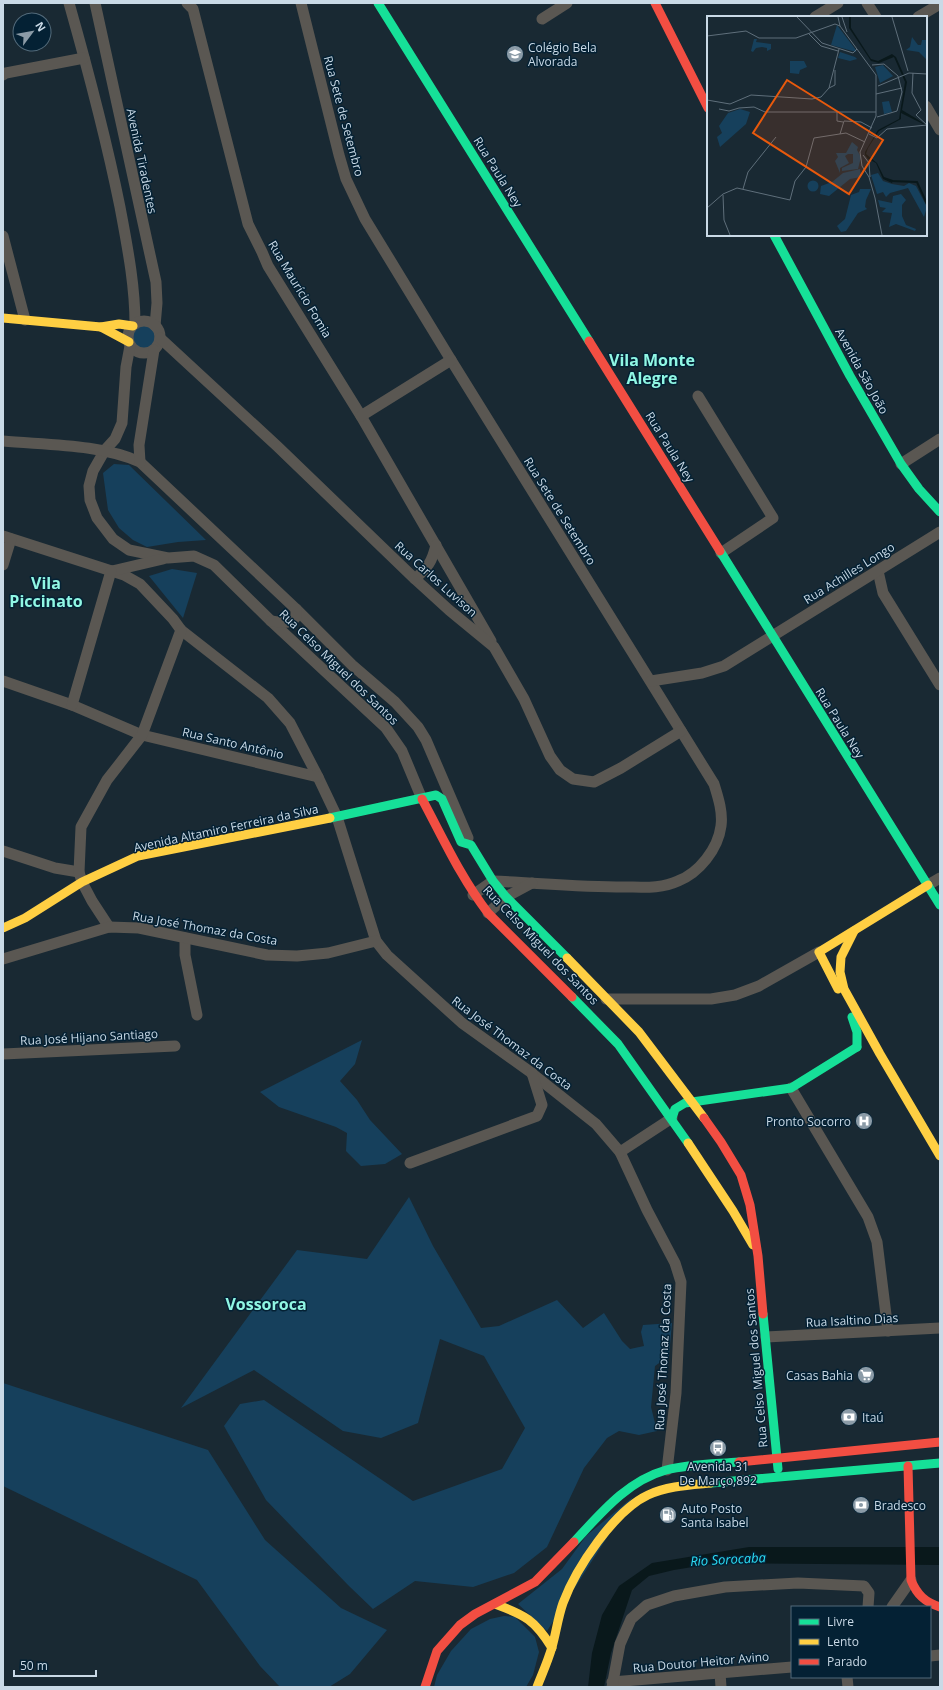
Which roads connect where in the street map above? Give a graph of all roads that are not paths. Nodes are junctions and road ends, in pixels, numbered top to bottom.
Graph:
1 (69, 3) edge
2 (95, 3) edge
3 (187, 3) edge
4 (301, 3) edge
5 (378, 3) edge
6 (567, 3) edge
7 (655, 3) edge
8 (838, 3) edge
9 (867, 3) edge
10 (940, 4) edge
11 (817, 16) edge
12 (875, 16) edge
13 (920, 16) edge
14 (542, 18) dead end
15 (84, 58) junction
16 (3, 75) edge
17 (704, 86) edge
18 (707, 102) edge
19 (927, 108) edge
20 (939, 127) edge
21 (3, 236) edge
22 (775, 236) edge
23 (3, 318) edge
24 (25, 320) junction
25 (134, 325) junction
26 (155, 326) junction
27 (101, 327) junction
28 (160, 338) junction
29 (130, 344) junction
30 (154, 350) junction
31 (451, 360) junction
32 (698, 396) dead end
33 (361, 416) junction
34 (940, 439) edge
35 (3, 441) edge
36 (105, 450) junction
37 (140, 462) junction
38 (901, 464) junction
39 (940, 512) edge
40 (940, 532) edge
41 (7, 537) edge
42 (436, 545) junction
43 (721, 553) junction
44 (168, 558) junction
45 (3, 565) edge
46 (111, 571) junction
47 (878, 571) junction
48 (415, 579) junction
49 (296, 608) junction
50 (271, 621) junction
51 (181, 630) junction
52 (773, 636) junction
53 (494, 647) junction
54 (3, 681) edge
55 (651, 681) junction
56 (940, 685) edge
57 (72, 705) junction
58 (681, 731) junction
59 (142, 735) junction
60 (318, 777) junction
61 (422, 799) junction
62 (337, 817) junction
63 (471, 845) junction
64 (3, 851) edge
65 (80, 877) junction
66 (940, 878) edge
67 (493, 881) junction
68 (532, 883) junction
69 (928, 886) junction
70 (473, 895) junction
71 (506, 897) junction
72 (940, 905) edge
73 (488, 913) junction
74 (109, 927) junction
75 (3, 928) edge
76 (854, 932) junction
77 (185, 938) junction
78 (376, 941) junction
79 (820, 952) junction
80 (3, 959) edge
81 (593, 1003) junction
82 (197, 1015) dead end
83 (175, 1046) dead end
84 (857, 1047) junction
85 (3, 1054) edge
86 (880, 1054) junction
87 (532, 1073) junction
88 (791, 1088) junction
89 (693, 1103) junction
90 (680, 1117) junction
91 (620, 1152) junction
92 (940, 1156) edge
93 (410, 1163) dead end
94 (758, 1256) junction
95 (940, 1328) edge
96 (888, 1331) junction
97 (766, 1337) junction
98 (940, 1442) edge
99 (777, 1458) junction
100 (940, 1462) edge
101 (908, 1466) junction
102 (667, 1470) junction
103 (778, 1477) junction
104 (911, 1577) junction
105 (495, 1604) junction
106 (868, 1606) edge
107 (893, 1606) edge
108 (932, 1606) edge
109 (552, 1648) junction
110 (791, 1667) edge
111 (720, 1673) junction
112 (612, 1684) edge
113 (425, 1687) edge
114 (537, 1687) edge
115 (721, 1687) edge

1 - 15 street
2 - 26 street, Avenida Tiradentes
3 - 33 street, Rua Maurício Fomia
4 - 31 street, Rua Sete de Setembro
5 - 43 main road, Rua Paula Ney
6 - 14 street
7 - 17 main road
8 - 11 street
9 - 12 street
10 - 13 street
15 - 16 street
15 - 25 street
17 - 18 main road
19 - 20 street
21 - 24 street
22 - 38 main road, Avenida São João
23 - 24 main road
24 - 27 main road
25 - 26 street
25 - 27 main road
25 - 29 street
26 - 28 street
27 - 29 main road
28 - 30 street
28 - 48 street, Rua Carlos Luvison
29 - 30 street
29 - 36 street
30 - 37 street
31 - 33 street
31 - 55 street, Rua Sete de Setembro
32 - 43 street
33 - 42 street, Rua Maurício Fomia
34 - 38 street
35 - 36 street
36 - 37 street
36 - 44 street, Rua Celso Miguel dos Santos
37 - 49 street, Rua Celso Miguel dos Santos
38 - 39 main road, Avenida São João
40 - 47 street, Rua Achilles Longo
41 - 45 street
41 - 46 street
42 - 48 street
42 - 53 street, Rua Maurício Fomia
43 - 52 main road, Rua Paula Ney
44 - 46 street
44 - 50 street, Rua Celso Miguel dos Santos
46 - 51 street
46 - 57 street
47 - 52 street, Rua Achilles Longo
47 - 56 street
48 - 53 street, Rua Carlos Luvison
49 - 50 street
49 - 63 street, Rua Celso Miguel dos Santos
50 - 61 street, Rua Celso Miguel dos Santos
51 - 59 street
51 - 60 street
52 - 55 street, Rua Achilles Longo
52 - 69 main road, Rua Paula Ney
53 - 58 street, Rua Carlos Luvison
54 - 57 street, Rua Santo Antônio
55 - 58 street, Rua Sete de Setembro
57 - 59 street, Rua Santo Antônio
58 - 68 street, Rua Sete de Setembro
59 - 60 street, Rua Santo Antônio
59 - 65 street
60 - 62 street
61 - 62 main road, Avenida Altamiro Ferreira da Silva
61 - 63 main road, Avenida Altamiro Ferreira da Silva
61 - 70 main road, Rua Celso Miguel dos Santos
62 - 65 main road, Avenida Altamiro Ferreira da Silva
62 - 78 street
63 - 67 main road, Rua Celso Miguel dos Santos
64 - 65 street
65 - 74 street
65 - 75 main road, Avenida Altamiro Ferreira da Silva
66 - 69 street
67 - 68 street, Rua Sete de Setembro
67 - 70 street
67 - 71 main road, Rua Celso Miguel dos Santos
68 - 71 street
69 - 72 main road, Rua Paula Ney
69 - 76 main road
70 - 73 main road, Rua Celso Miguel dos Santos
71 - 73 street
71 - 81 main road, Rua Celso Miguel dos Santos
73 - 81 main road, Rua Celso Miguel dos Santos
74 - 77 street, Rua José Thomaz da Costa
74 - 80 street, Rua José Thomaz da Costa
76 - 79 main road
76 - 86 main road
77 - 78 street, Rua José Thomaz da Costa
77 - 82 street
78 - 87 street, Rua José Thomaz da Costa
79 - 81 street
79 - 84 main road
81 - 89 main road, Rua Celso Miguel dos Santos
81 - 90 main road, Rua Celso Miguel dos Santos
83 - 85 street, Rua José Hijano Santiago
84 - 86 main road
84 - 88 main road
86 - 92 main road
87 - 91 street, Rua José Thomaz da Costa
87 - 93 street
88 - 89 main road
88 - 96 street
89 - 90 main road
89 - 90 main road
89 - 94 main road, Rua Celso Miguel dos Santos
90 - 91 street
90 - 94 main road, Rua Celso Miguel dos Santos
91 - 102 street, Rua José Thomaz da Costa
94 - 97 main road, Rua Celso Miguel dos Santos
95 - 96 street, Rua Isaltino Dias
96 - 97 street, Rua Isaltino Dias
97 - 99 main road, Rua Celso Miguel dos Santos
98 - 99 main road
99 - 102 main road
99 - 103 main road, Rua Celso Miguel dos Santos
100 - 101 main road
101 - 103 main road
101 - 104 main road
102 - 105 main road
103 - 109 main road
104 - 107 street
104 - 108 main road
105 - 109 main road
105 - 113 main road
106 - 112 street
109 - 114 main road
110 - 111 street, Rua Doutor Heitor Avino
111 - 112 street, Rua Doutor Heitor Avino
111 - 115 street

